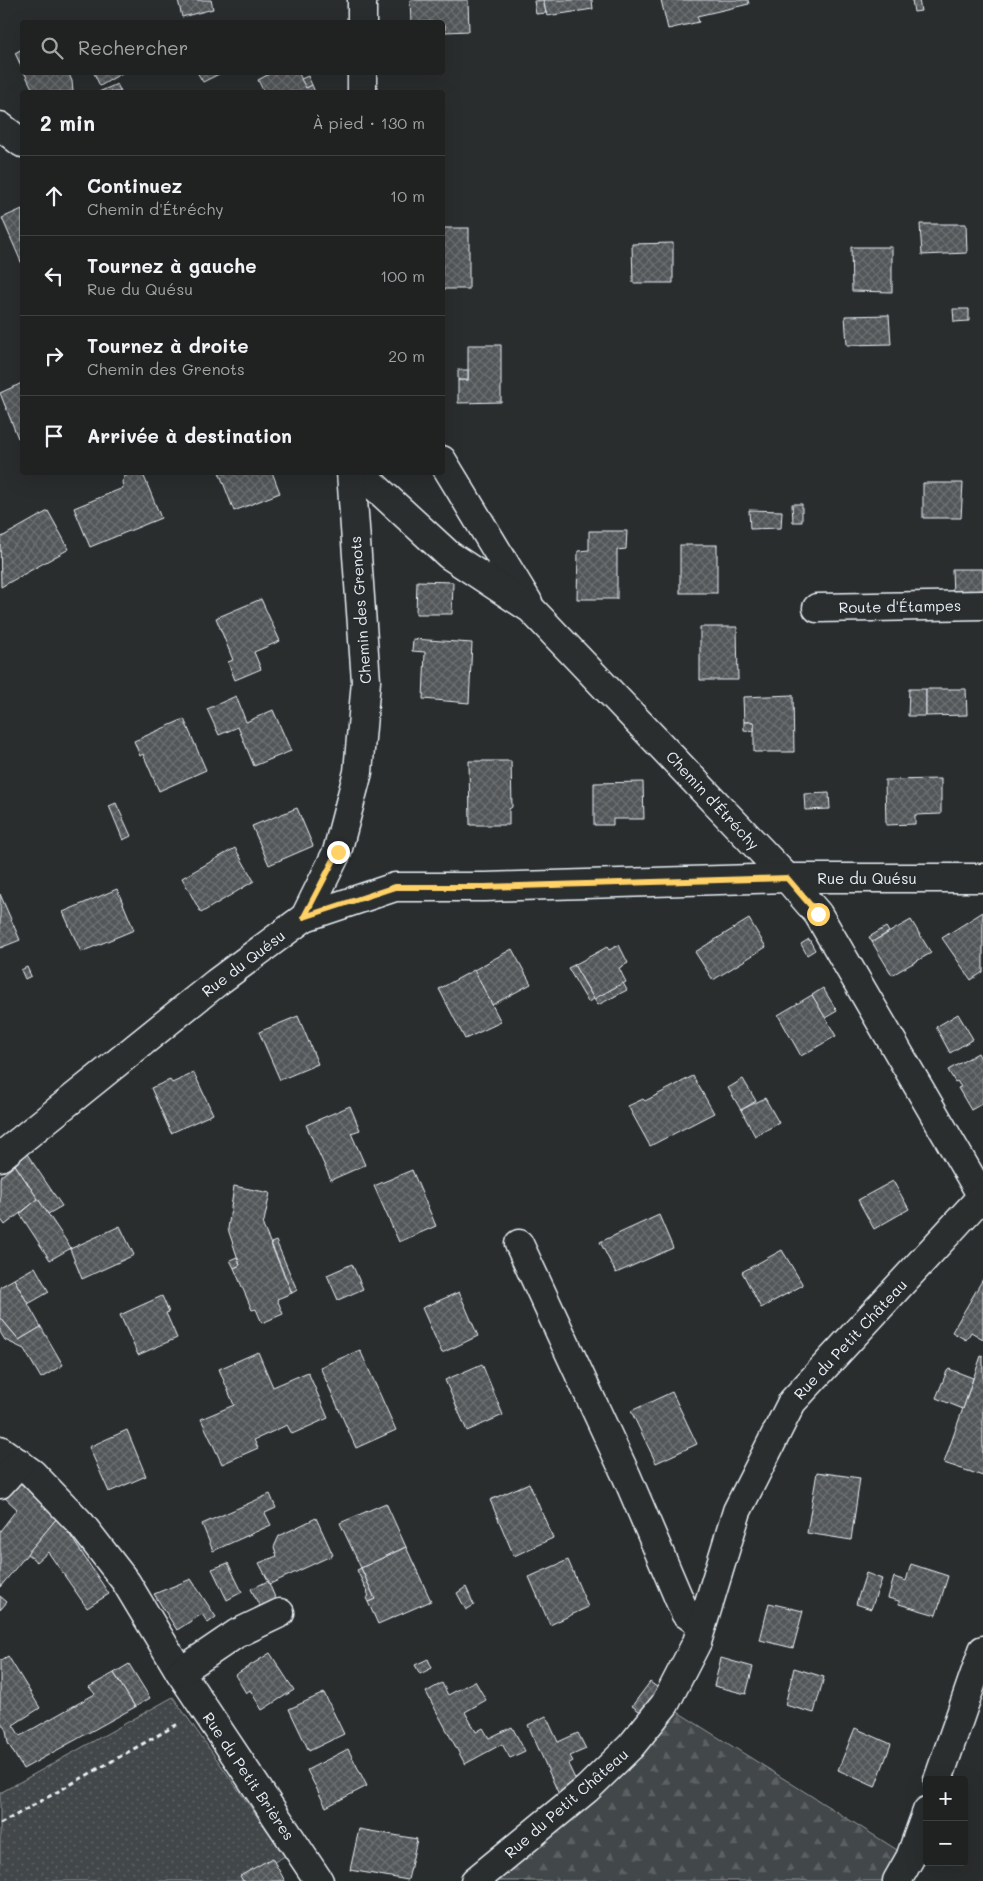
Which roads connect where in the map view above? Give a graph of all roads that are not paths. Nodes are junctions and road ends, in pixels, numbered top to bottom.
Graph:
1 (362, 0) edge
2 (362, 20) edge
3 (362, 75) edge
4 (362, 90) edge
5 (0, 126) edge
6 (20, 141) edge
7 (445, 465) edge
8 (351, 475) edge
9 (362, 475) edge
10 (983, 605) edge
11 (532, 608) junction
12 (817, 608) dead end
13 (787, 878) junction
14 (983, 878) edge
15 (304, 917) junction
16 (0, 1157) edge
17 (983, 1197) edge
18 (519, 1244) dead end
19 (10, 1456) edge
20 (0, 1484) edge
21 (280, 1613) dead end
22 (702, 1625) junction
23 (983, 1650) edge
24 (180, 1672) junction
25 (939, 1776) edge
26 (924, 1821) edge
27 (905, 1873) edge
28 (319, 1881) edge
29 (475, 1881) edge

1 - 2 street
3 - 4 street
5 - 6 street
7 - 11 street
8 - 15 street, Chemin des Grenots
9 - 11 street, Chemin d'Étréchy
10 - 12 street, Route d'Étampes
11 - 13 street, Chemin d'Étréchy
13 - 14 street, Rue du Quésu
13 - 15 street, Rue du Quésu
13 - 17 street, Chemin d'Étréchy
15 - 16 street, Rue du Quésu
17 - 22 street, Rue du Petit Château
18 - 22 street
19 - 20 street, Rue du Petit Brières
19 - 24 street, Rue du Petit Brières
21 - 24 street
22 - 29 street, Rue du Petit Château
23 - 25 street
24 - 28 street, Rue du Petit Brières
26 - 27 street

